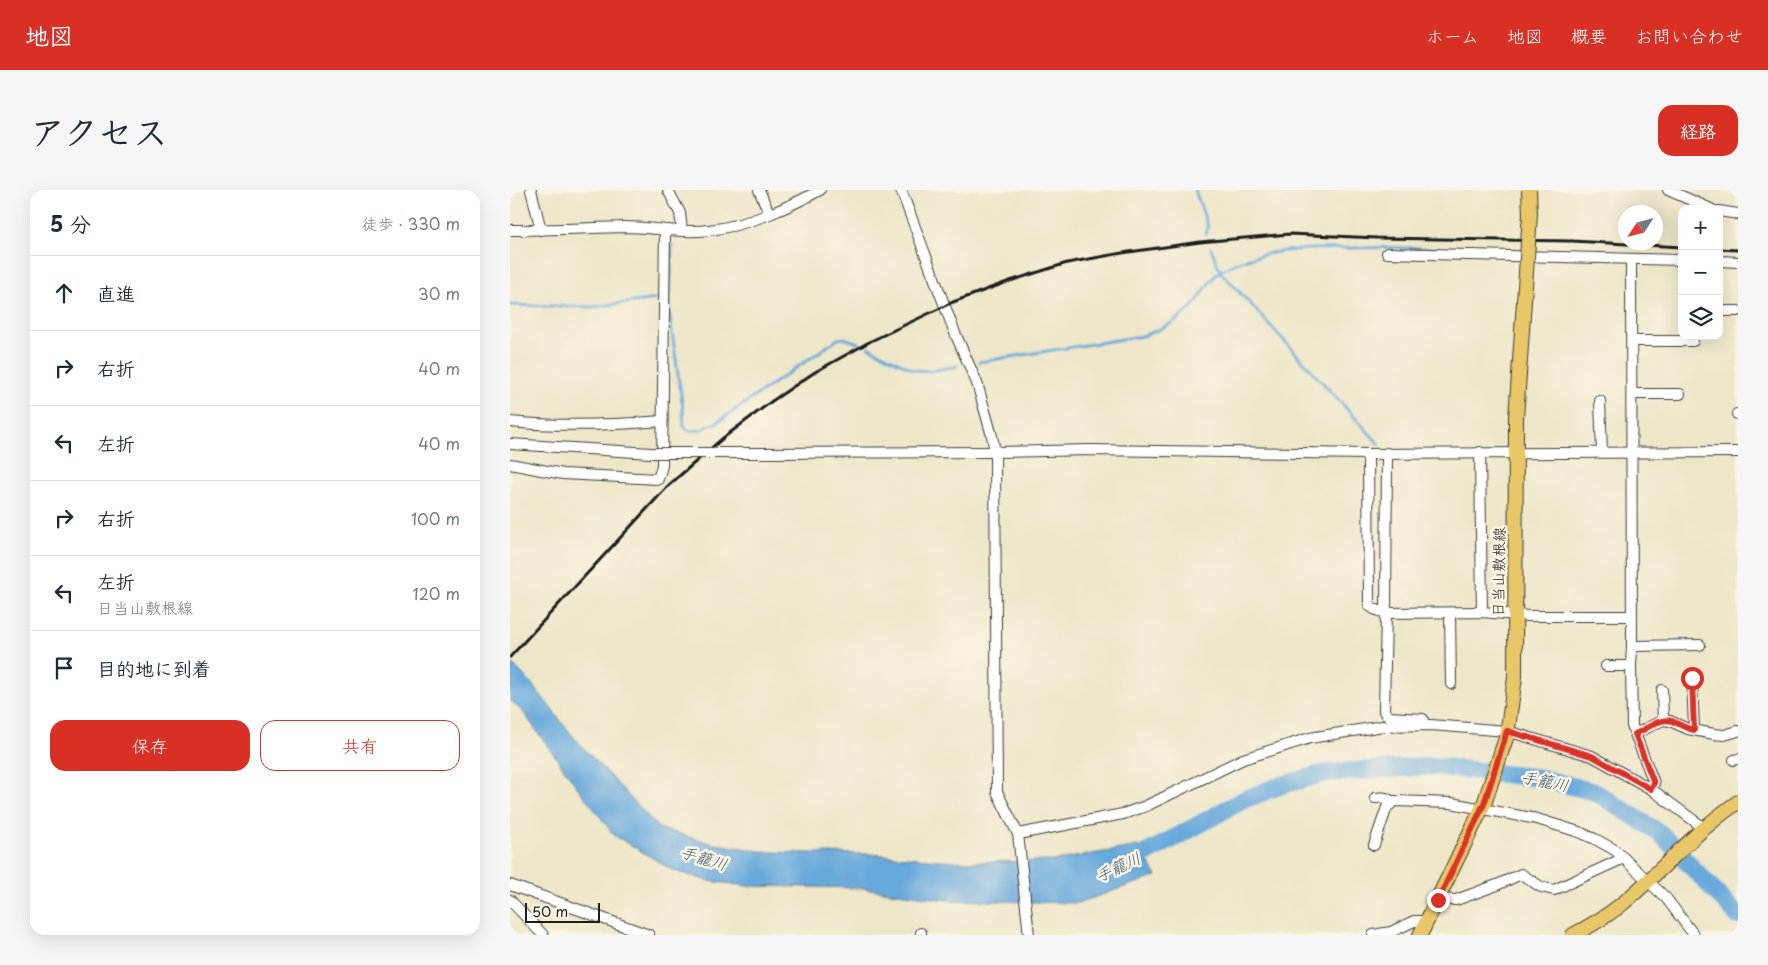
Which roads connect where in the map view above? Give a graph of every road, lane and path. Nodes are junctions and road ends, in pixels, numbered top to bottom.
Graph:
1 (531, 190) edge
2 (668, 190) edge
3 (759, 190) edge
4 (820, 190) edge
5 (901, 190) edge
6 (1529, 190) edge
7 (1668, 190) edge
8 (1702, 205) edge
9 (1723, 212) edge
10 (769, 213) junction
11 (1738, 214) edge
12 (510, 230) edge
13 (541, 230) junction
14 (665, 231) junction
15 (682, 231) junction
16 (1387, 253) dead end
17 (1631, 259) junction
18 (1678, 260) edge
19 (1723, 261) edge
20 (1738, 262) edge
21 (1723, 311) edge
22 (1738, 311) edge
23 (1632, 341) junction
24 (1693, 341) dead end
25 (1633, 394) junction
26 (1680, 394) dead end
27 (1600, 401) dead end
28 (662, 421) junction
29 (510, 422) edge
30 (510, 444) edge
31 (995, 452) junction
32 (1480, 452) junction
33 (1602, 452) junction
34 (1633, 452) junction
35 (1738, 452) edge
36 (1517, 453) junction
37 (1368, 454) junction
38 (1387, 454) junction
39 (510, 464) edge
40 (1482, 612) junction
41 (1386, 613) junction
42 (1450, 613) junction
43 (1515, 615) junction
44 (1631, 616) junction
45 (1700, 645) dead end
46 (1632, 646) junction
47 (1606, 666) dead end
48 (1630, 666) junction
49 (1692, 678) dead end
50 (1451, 684) dead end
51 (1662, 690) dead end
52 (1663, 720) junction
53 (1431, 725) junction
54 (1694, 730) junction
55 (1738, 731) edge
56 (1507, 733) junction
57 (1635, 734) junction
58 (1651, 789) junction
59 (1375, 798) dead end
60 (1392, 802) junction
61 (1738, 803) edge
62 (1483, 806) junction
63 (1703, 829) junction
64 (1018, 837) junction
65 (1374, 846) dead end
66 (1624, 858) junction
67 (1651, 878) junction
68 (510, 885) edge
69 (510, 900) edge
70 (1438, 900) junction
71 (1427, 921) junction
72 (543, 935) edge
73 (649, 935) edge
74 (1029, 935) edge
75 (1373, 935) edge
76 (1420, 935) edge
77 (1573, 935) edge
78 (1693, 935) edge

1 - 13 street
2 - 15 street
3 - 10 street
4 - 10 street
5 - 31 street
6 - 36 main road, 日当山敷根線, bridge
7 - 8 street
9 - 11 street
10 - 15 street
12 - 13 street
13 - 14 street
14 - 15 street
14 - 28 street
16 - 17 street
17 - 18 street
17 - 23 street
19 - 20 street
21 - 22 street
23 - 24 street
23 - 25 street
25 - 26 street
25 - 34 street
27 - 33 street
28 - 29 street
28 - 39 street
30 - 31 street, bridge
31 - 37 street
31 - 64 street
32 - 36 street
32 - 38 street
32 - 40 street
33 - 34 street
33 - 36 street
34 - 35 street
34 - 44 street
36 - 43 main road, 日当山敷根線
37 - 38 street
37 - 41 street
38 - 41 street
40 - 42 street
40 - 43 street
41 - 42 street
41 - 53 street
42 - 50 street
43 - 44 street
43 - 56 main road, 日当山敷根線
44 - 46 street
45 - 46 street
46 - 48 street
47 - 48 street
48 - 57 street
49 - 54 street
51 - 52 street
52 - 54 street
52 - 57 street
53 - 56 street
53 - 64 street
54 - 55 street
56 - 58 street
56 - 62 main road, 日当山敷根線
57 - 58 street
58 - 63 street
59 - 60 street
60 - 62 street
60 - 65 street
61 - 63 main road
62 - 66 street
62 - 70 main road, 日当山敷根線
63 - 67 main road
64 - 74 street
66 - 67 street
66 - 70 street
67 - 77 main road
67 - 78 street
68 - 73 street
69 - 72 street
70 - 71 main road, 日当山敷根線
71 - 75 street
71 - 76 main road, 日当山敷根線

